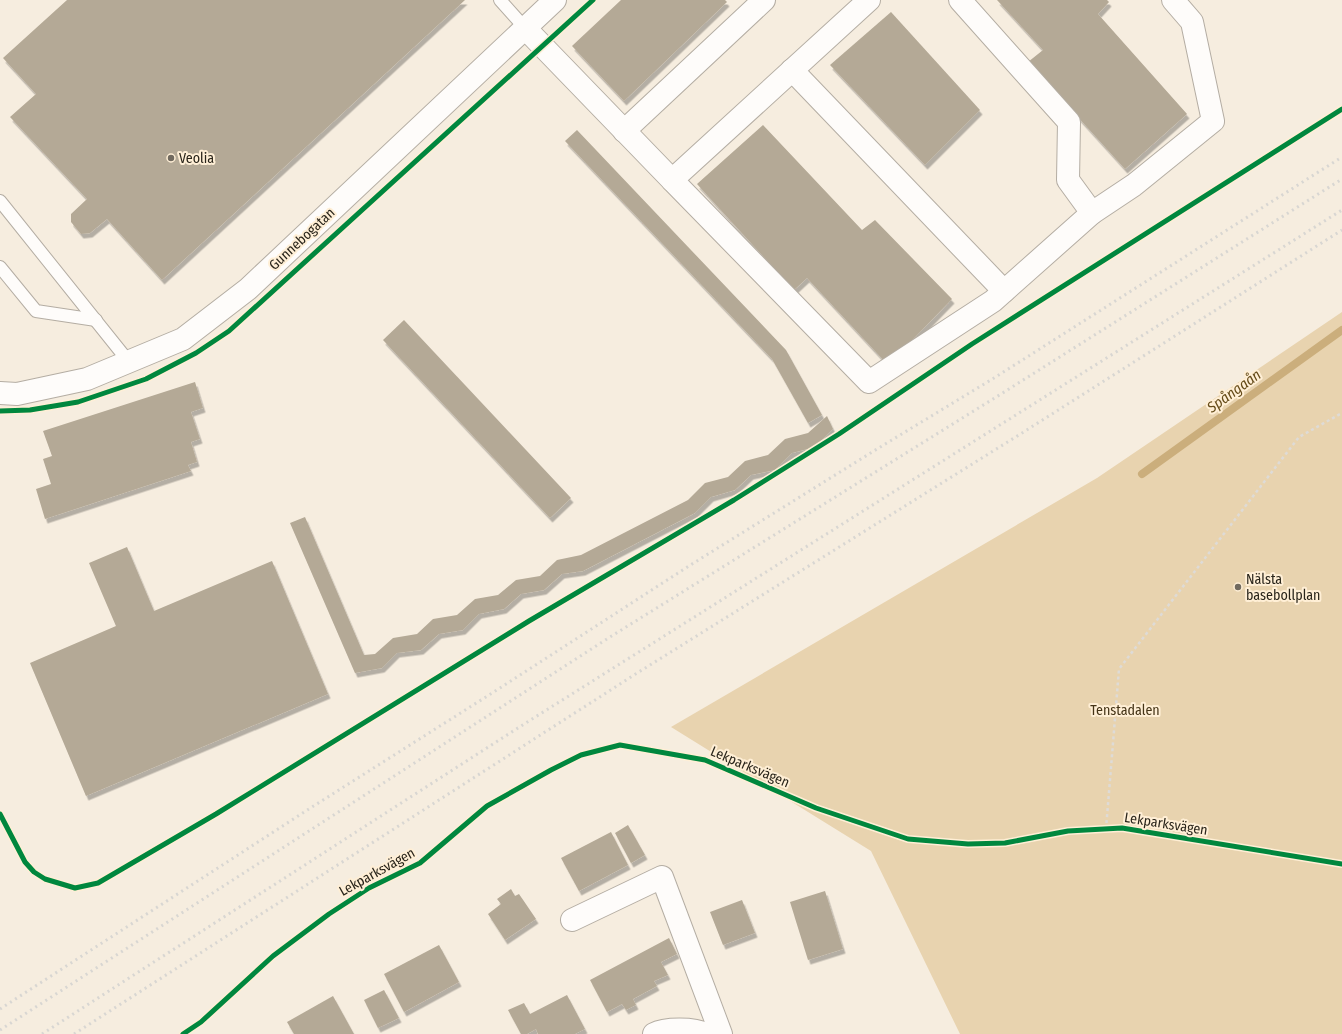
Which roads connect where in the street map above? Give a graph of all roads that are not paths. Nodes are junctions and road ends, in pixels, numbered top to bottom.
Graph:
1 (500, 0) edge
2 (555, 0) edge
3 (764, 0) edge
4 (869, 0) edge
5 (960, 0) edge
6 (1173, 0) edge
7 (525, 28) junction
8 (792, 70) junction
9 (624, 131) junction
10 (672, 180) junction
11 (0, 201) edge
12 (1092, 213) junction
13 (0, 267) edge
14 (1004, 291) junction
15 (96, 320) junction
16 (129, 362) junction
17 (0, 393) edge
18 (572, 920) dead end
19 (654, 1034) edge
20 (706, 1034) edge
21 (721, 1034) edge

1 - 7 lane
2 - 7 street, Gunnebogatan
3 - 9 street
4 - 8 street
5 - 12 street
6 - 12 street
7 - 9 street
7 - 16 street, Gunnebogatan
8 - 10 street
8 - 14 street
9 - 10 street
10 - 14 street
11 - 15 lane
12 - 14 street
13 - 15 lane
15 - 16 lane
16 - 17 street, Gunnebogatan
18 - 21 street
19 - 20 street

